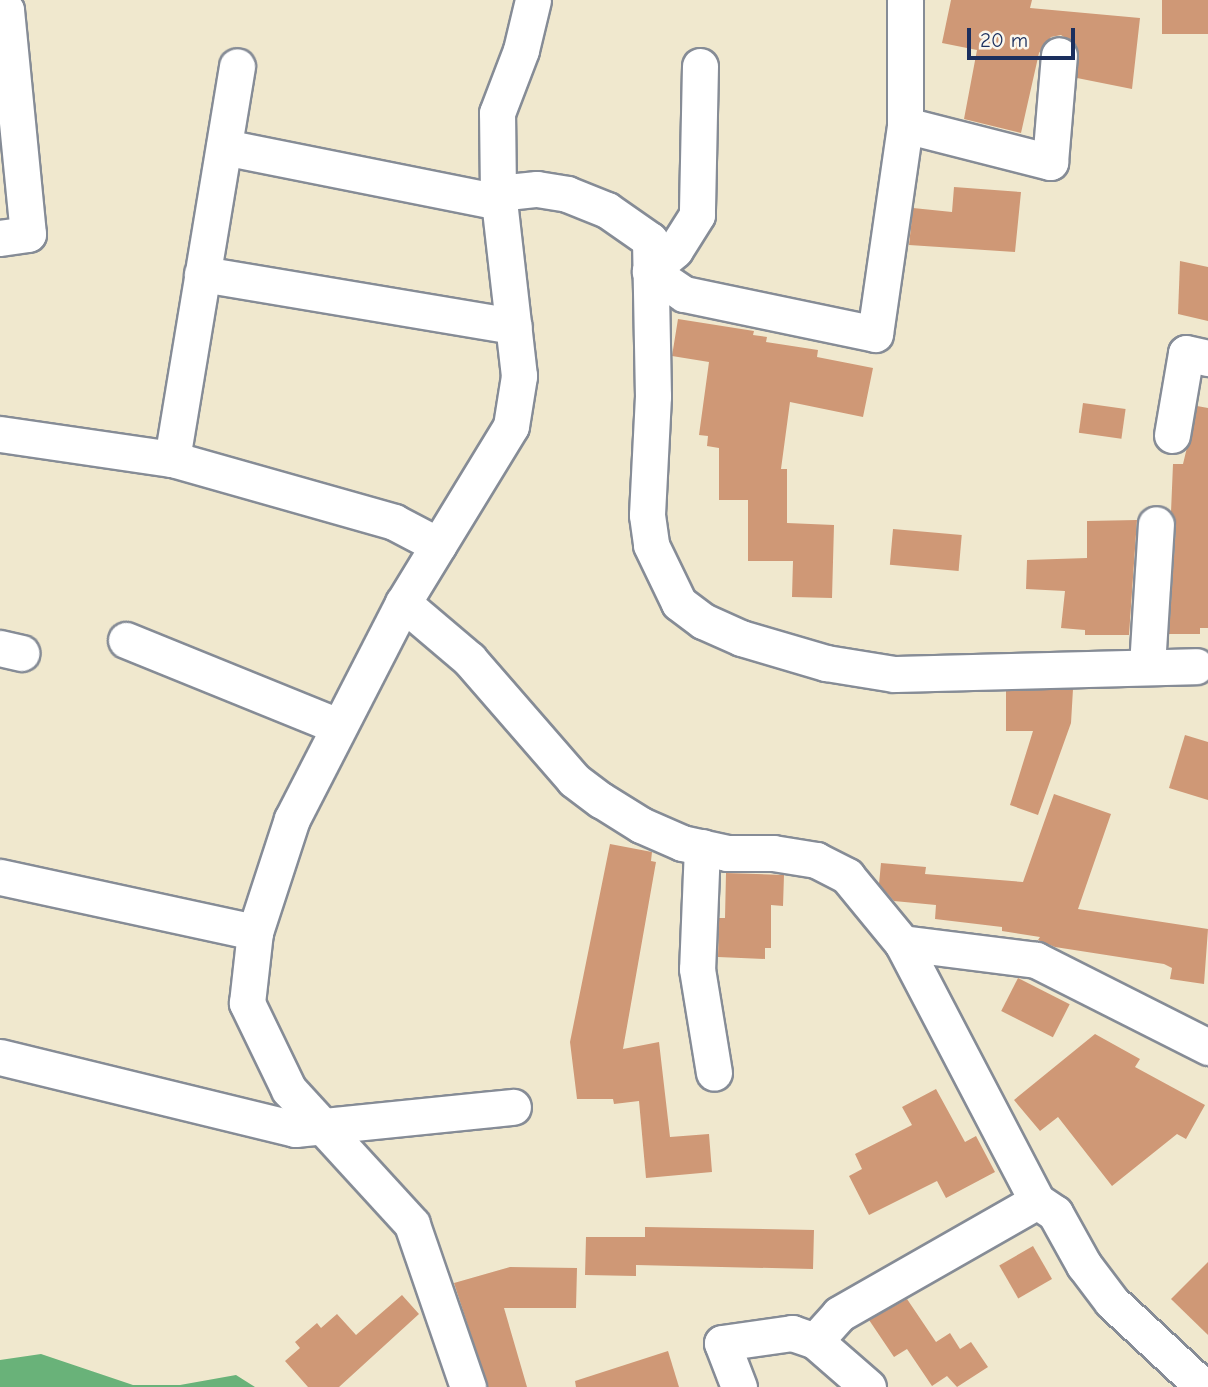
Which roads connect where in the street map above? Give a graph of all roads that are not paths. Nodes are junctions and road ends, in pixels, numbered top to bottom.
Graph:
1 (533, 0) edge
2 (905, 0) edge
3 (0, 10) edge
4 (1059, 55) dead end
5 (237, 65) dead end
6 (700, 65) dead end
7 (905, 125) junction
8 (224, 147) junction
9 (498, 197) junction
10 (0, 238) edge
11 (650, 271) junction
12 (202, 274) junction
13 (514, 326) junction
14 (1208, 358) edge
15 (0, 434) edge
16 (1172, 435) dead end
17 (172, 459) junction
18 (1156, 524) dead end
19 (438, 545) junction
20 (403, 603) junction
21 (126, 640) dead end
22 (1196, 666) dead end
23 (1147, 667) junction
24 (338, 726) junction
25 (702, 847) junction
26 (0, 877) edge
27 (255, 932) junction
28 (902, 943) junction
29 (1208, 1047) edge
30 (0, 1057) edge
31 (714, 1073) dead end
32 (513, 1107) dead end
33 (323, 1126) junction
34 (1037, 1201) junction
35 (815, 1341) junction
36 (468, 1387) edge
37 (739, 1387) edge
38 (868, 1387) edge
39 (1203, 1387) edge

1 - 9 street
2 - 7 street
3 - 10 street
4 - 7 street
5 - 8 street
6 - 11 street
7 - 11 street
8 - 9 street
8 - 12 street
9 - 11 street
9 - 13 street
11 - 23 street
12 - 13 street
12 - 17 street
13 - 19 street
14 - 16 street
15 - 17 street
17 - 19 street
18 - 23 street
19 - 20 street
20 - 24 street
20 - 25 street
21 - 24 street
22 - 23 street
24 - 27 street
25 - 28 street
25 - 31 street
26 - 27 street
27 - 33 street
28 - 29 street
28 - 34 street
30 - 33 street
32 - 33 street
33 - 36 street
34 - 35 street
34 - 39 street
35 - 37 street
35 - 38 street

